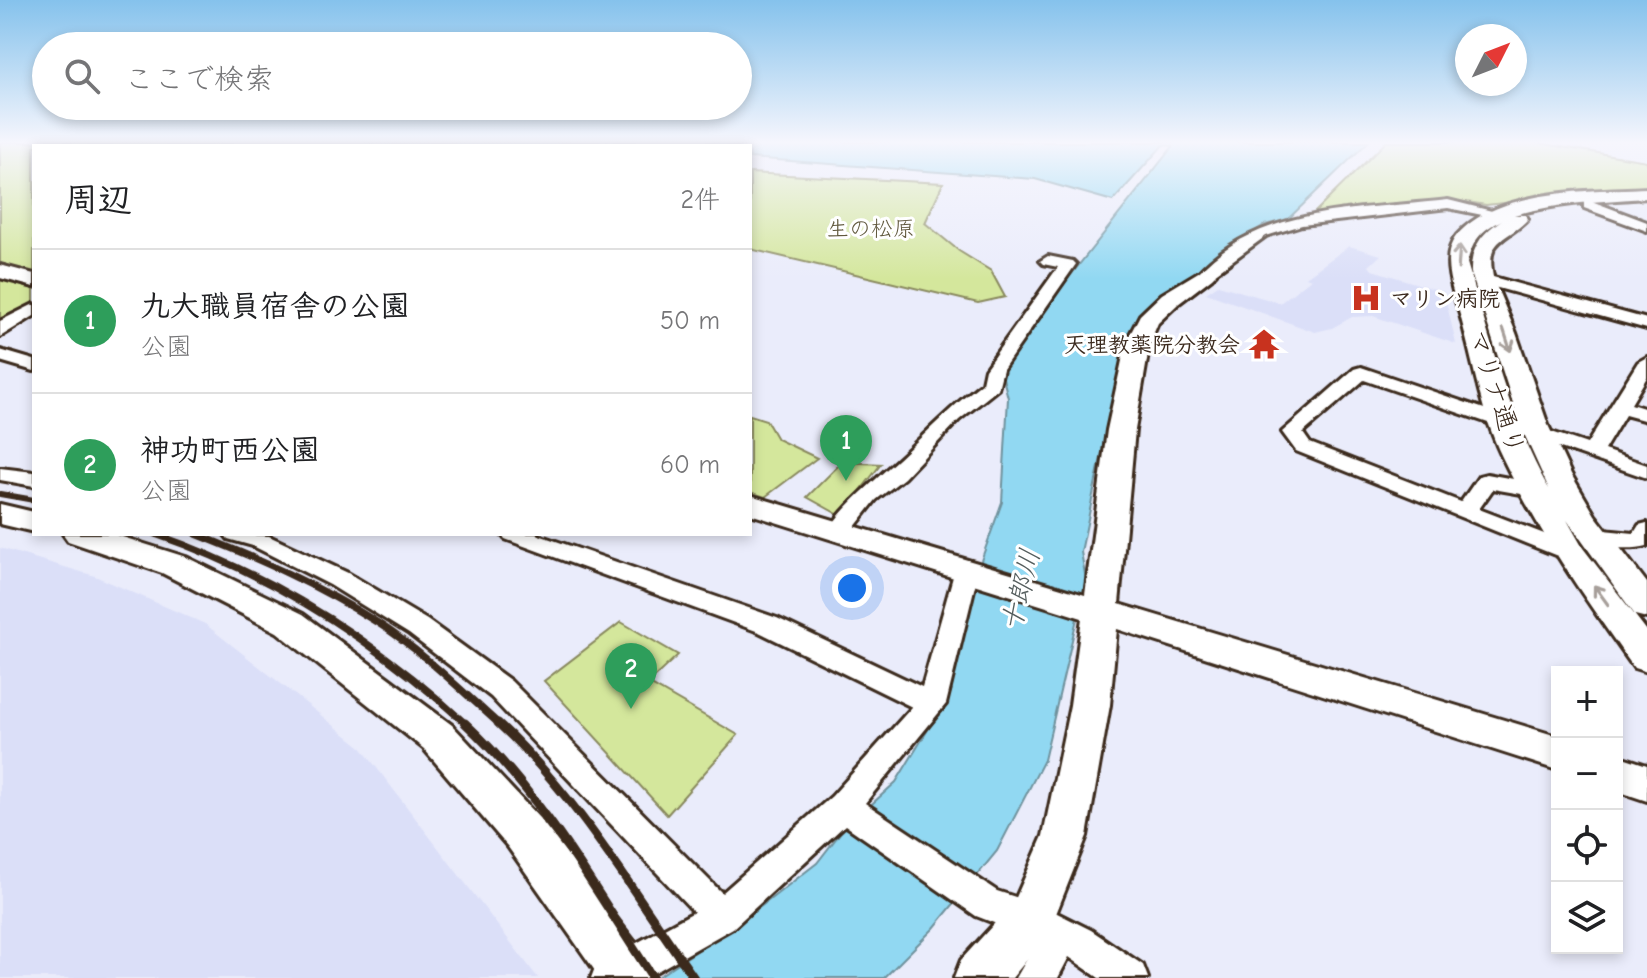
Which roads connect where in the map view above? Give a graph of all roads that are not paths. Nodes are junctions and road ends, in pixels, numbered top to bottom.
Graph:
1 (1647, 196) edge
2 (1589, 205) junction
3 (1497, 214) junction
4 (1647, 227) edge
5 (1048, 261) dead end
6 (0, 271) edge
7 (1205, 274) joint
8 (1482, 279) junction
9 (32, 280) edge
10 (32, 310) edge
11 (1647, 324) edge
12 (0, 332) edge
13 (0, 355) edge
14 (1647, 363) edge
15 (32, 365) edge
16 (1621, 407) junction
17 (1647, 415) edge
18 (1502, 421) junction
19 (1538, 434) junction
20 (1592, 453) junction
21 (1647, 472) edge
22 (0, 474) edge
23 (32, 479) edge
24 (1533, 489) junction
25 (752, 505) edge
26 (1466, 511) junction
27 (0, 514) edge
28 (32, 522) edge
29 (1647, 530) edge
30 (839, 532) junction
31 (85, 536) edge
32 (243, 536) edge
33 (519, 536) edge
34 (1593, 537) junction
35 (1570, 553) junction
36 (966, 573) junction
37 (1647, 606) edge
38 (1102, 613) junction
39 (1647, 658) edge
40 (932, 704) junction
41 (1551, 751) edge
42 (1623, 775) edge
43 (1647, 783) edge
44 (855, 813) junction
45 (721, 916) junction
46 (1044, 926) junction
47 (616, 973) edge
48 (979, 978) edge
49 (1034, 978) edge
50 (1130, 978) edge

1 - 2 street, マリナ通り
1 - 3 street, マリナ通り
2 - 4 street
2 - 8 street, マリナ通り
3 - 7 street
18 -> 3 street, マリナ通り
5 - 30 street
6 - 9 street
7 - 38 street
8 - 11 street
8 -> 19 street, マリナ通り
10 - 12 street
13 - 15 street
14 - 16 street
16 - 17 street
16 - 20 street
18 - 19 street
18 - 24 street, マリナ通り
18 - 26 street
19 - 20 street
19 - 34 street, マリナ通り
20 - 21 street
22 - 23 street
24 - 26 street
24 - 35 street, マリナ通り
25 - 30 street
26 - 35 street
27 - 28 street
29 - 34 street
30 - 36 street
31 - 47 street
32 - 45 street
33 - 40 street
34 - 37 street, マリナ通り
39 -> 35 street, マリナ通り
36 - 38 street
36 - 40 street
38 - 41 street
38 - 46 street
40 - 44 street
42 - 43 street
44 - 45 street
44 - 46 street
45 - 47 street
46 - 48 street
46 - 49 street
46 - 50 street

